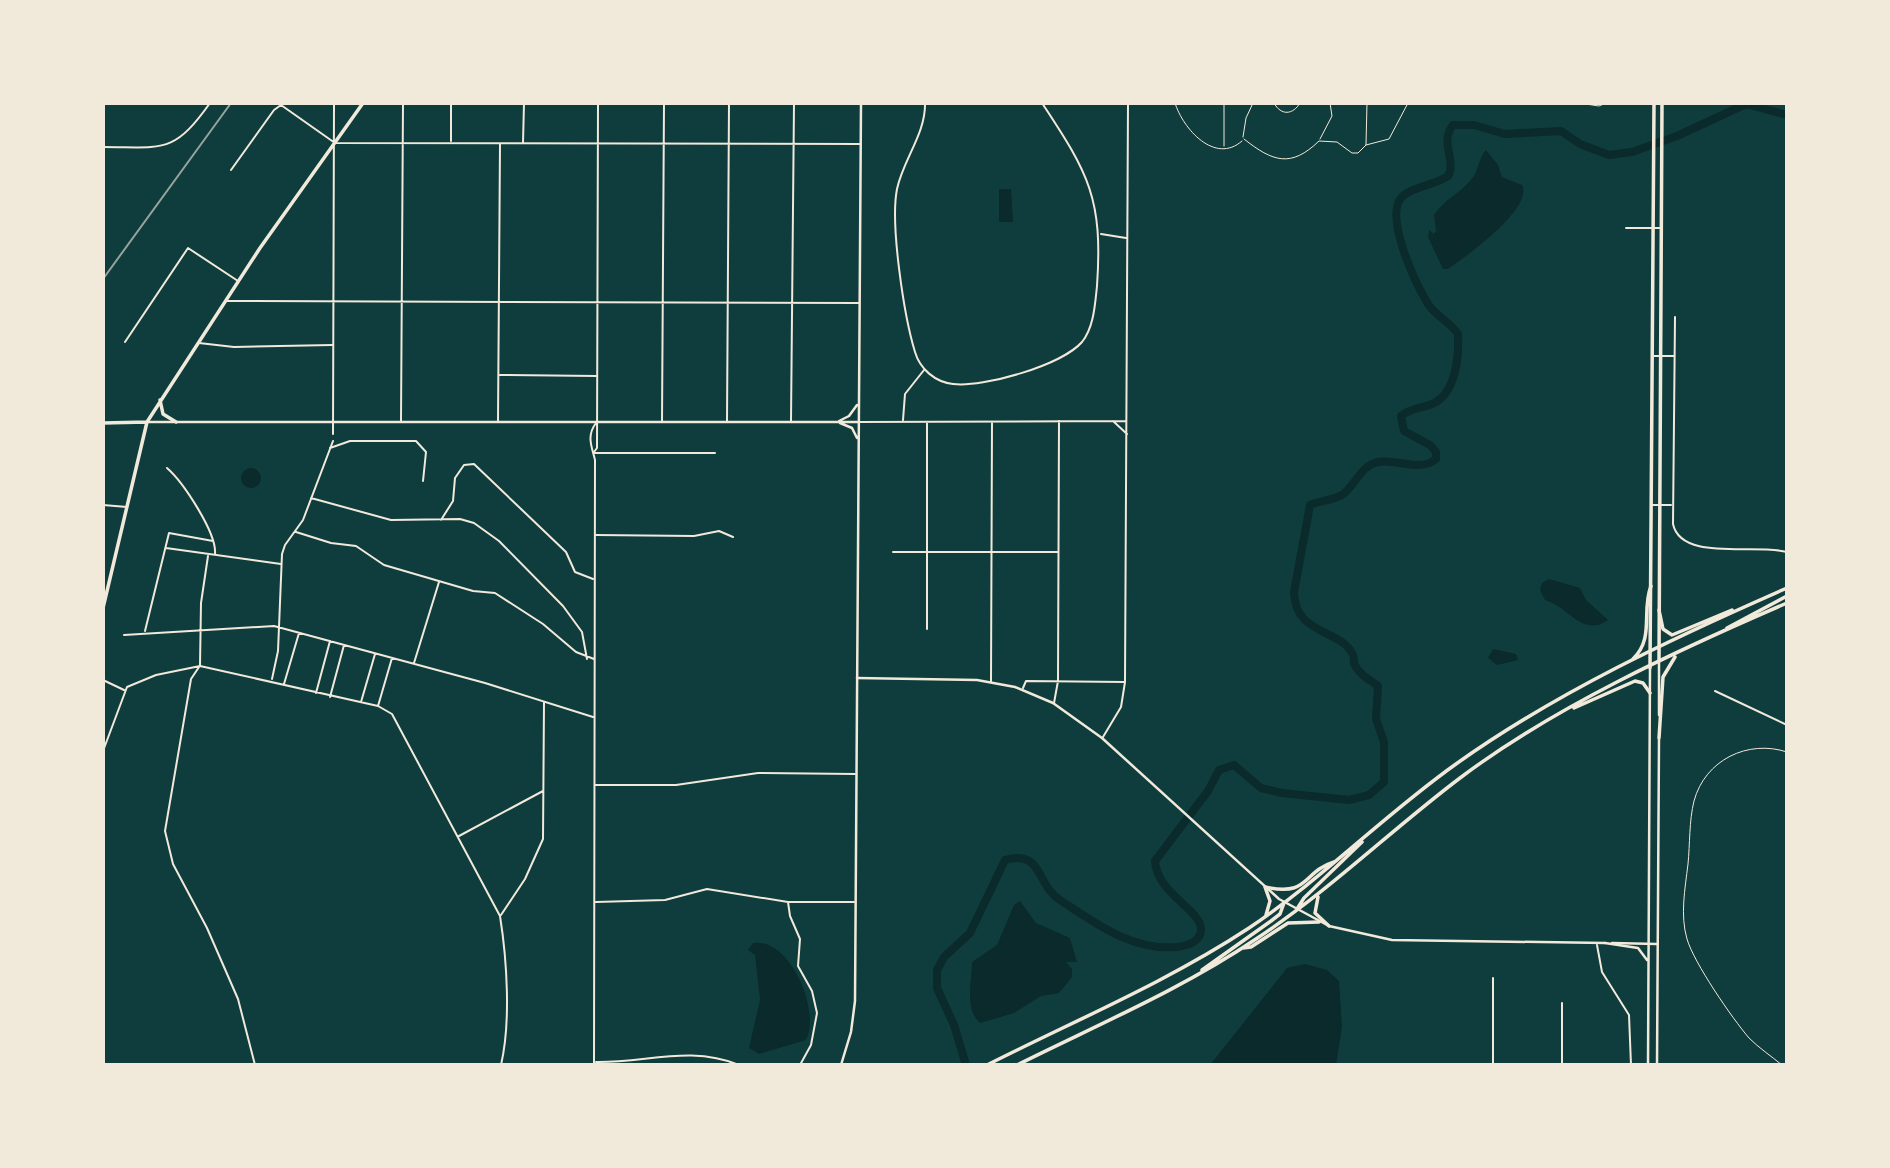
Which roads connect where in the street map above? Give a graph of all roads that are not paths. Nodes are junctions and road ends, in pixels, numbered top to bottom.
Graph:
1 (210, 103) edge
2 (334, 103) edge
3 (363, 103) edge
4 (403, 103) edge
5 (451, 103) edge
6 (524, 103) edge
7 (598, 103) edge
8 (664, 103) edge
9 (729, 103) edge
10 (794, 103) edge
11 (861, 103) edge
12 (925, 103) edge
13 (1042, 103) edge
14 (1128, 103) edge
15 (1175, 103) edge
16 (1179, 103) edge
17 (1224, 103) edge
18 (1253, 103) edge
19 (1274, 103) edge
20 (1300, 103) edge
21 (1330, 103) edge
22 (1367, 103) edge
23 (1408, 103) edge
24 (1579, 103) edge
25 (1606, 103) edge
26 (1654, 103) edge
27 (1662, 103) edge
28 (1177, 109) junction
29 (1244, 139) junction
30 (1319, 141) junction
31 (335, 143) junction
32 (402, 143) junction
33 (451, 143) junction
34 (500, 143) junction
35 (598, 143) junction
36 (523, 144) junction
37 (664, 144) junction
38 (729, 144) junction
39 (793, 144) junction
40 (861, 144) junction
41 (1366, 145) junction
42 (103, 148) edge
43 (1224, 149) junction
44 (231, 170) dead end
45 (1626, 228) dead end
46 (1653, 228) junction
47 (1662, 228) junction
48 (1100, 234) junction
49 (1128, 238) junction
50 (239, 281) junction
51 (225, 301) junction
52 (334, 302) junction
53 (401, 302) junction
54 (499, 302) junction
55 (597, 302) junction
56 (727, 302) junction
57 (662, 303) junction
58 (792, 303) junction
59 (860, 303) junction
60 (1675, 317) dead end
61 (125, 342) dead end
62 (198, 342) junction
63 (334, 345) junction
64 (1652, 356) junction
65 (1661, 356) junction
66 (1674, 356) junction
67 (924, 370) junction
68 (499, 375) junction
69 (597, 376) junction
70 (160, 398) junction
71 (859, 402) junction
72 (903, 421) junction
73 (992, 421) junction
74 (1059, 421) junction
75 (1112, 421) junction
76 (1127, 421) junction
77 (146, 422) junction
78 (176, 422) junction
79 (333, 422) junction
80 (401, 422) junction
81 (596, 422) junction
82 (662, 422) junction
83 (727, 422) junction
84 (792, 422) junction
85 (836, 422) junction
86 (859, 422) junction
87 (928, 422) junction
88 (103, 423) edge
89 (498, 423) junction
90 (333, 434) dead end
91 (1127, 435) junction
92 (333, 441) dead end
93 (859, 442) junction
94 (330, 448) junction
95 (593, 453) junction
96 (715, 453) dead end
97 (167, 468) dead end
98 (423, 481) dead end
99 (311, 498) junction
100 (103, 505) edge
101 (1651, 505) junction
102 (1660, 505) junction
103 (1673, 505) junction
104 (128, 507) junction
105 (441, 521) junction
106 (296, 531) junction
107 (595, 535) junction
108 (733, 537) dead end
109 (213, 541) junction
110 (165, 548) junction
111 (893, 552) dead end
112 (928, 552) junction
113 (992, 552) junction
114 (1058, 552) junction
115 (1787, 552) edge
116 (208, 555) junction
117 (215, 555) junction
118 (281, 564) junction
119 (595, 580) junction
120 (439, 582) junction
121 (1651, 586) junction
122 (1787, 588) edge
123 (1787, 596) edge
124 (1787, 603) edge
125 (103, 608) edge
126 (1738, 609) junction
127 (1659, 610) junction
128 (279, 626) junction
129 (928, 629) dead end
130 (200, 630) junction
131 (299, 632) junction
132 (1723, 632) junction
133 (145, 633) junction
134 (124, 635) dead end
135 (330, 640) junction
136 (344, 644) junction
137 (1659, 648) junction
138 (1683, 651) junction
139 (1650, 652) junction
140 (375, 653) junction
141 (392, 657) junction
142 (587, 659) junction
143 (595, 659) junction
144 (1659, 663) junction
145 (414, 664) junction
146 (1628, 664) junction
147 (200, 666) junction
148 (1650, 668) junction
149 (857, 678) junction
150 (103, 680) edge
151 (271, 681) junction
152 (1058, 681) junction
153 (991, 682) junction
154 (1125, 682) junction
155 (284, 684) junction
156 (124, 690) junction
157 (1023, 690) junction
158 (1715, 691) dead end
159 (316, 693) junction
160 (1650, 693) junction
161 (330, 696) junction
162 (361, 702) junction
163 (544, 702) junction
164 (1054, 703) junction
165 (378, 706) junction
166 (1572, 708) junction
167 (595, 718) junction
168 (1787, 724) edge
169 (1102, 738) junction
170 (1659, 738) junction
171 (103, 751) edge
172 (1787, 752) edge
173 (856, 774) junction
174 (594, 785) junction
175 (544, 791) junction
176 (1369, 834) junction
177 (459, 836) junction
178 (1336, 862) junction
179 (1265, 887) junction
180 (1321, 892) junction
181 (595, 902) junction
182 (788, 902) junction
183 (856, 902) junction
184 (1284, 903) junction
185 (1297, 911) junction
186 (500, 916) junction
187 (1264, 918) junction
188 (1320, 922) junction
189 (1329, 926) junction
190 (1597, 943) junction
191 (1605, 943) junction
192 (1648, 943) junction
193 (1657, 944) junction
194 (1241, 948) junction
195 (1648, 965) junction
196 (1493, 978) dead end
197 (1189, 979) junction
198 (1562, 1003) dead end
199 (594, 1063) edge
200 (1018, 1064) edge
201 (255, 1065) edge
202 (501, 1065) edge
203 (739, 1065) edge
204 (800, 1065) edge
205 (841, 1065) edge
206 (987, 1065) edge
207 (1493, 1065) edge
208 (1562, 1065) edge
209 (1631, 1065) edge
210 (1648, 1065) edge
211 (1657, 1065) edge
212 (1782, 1065) edge

1 - 42 street
2 - 31 street
3 - 31 main road
4 - 32 street
5 - 33 street
6 - 36 street
7 - 35 street
8 - 37 street
9 - 38 street
10 - 39 street
11 - 40 main road
12 - 67 street
13 - 48 street
14 - 49 street
15 - 28 lane
16 - 28 lane
17 - 43 lane
18 - 29 lane
19 - 20 lane
21 - 30 lane
22 - 41 lane
23 - 41 lane
24 - 25 lane
26 - 46 main road
27 - 47 main road
28 - 43 lane
29 - 30 lane
29 - 43 lane
30 - 41 lane
31 - 32 street
31 - 44 street
31 - 50 main road
31 - 52 street
32 - 33 street
32 - 53 street
33 - 34 street
34 - 36 street
34 - 54 street
35 - 36 street
35 - 37 street
35 - 55 street
37 - 38 street
37 - 57 street
38 - 39 street
38 - 56 street
39 - 40 street
39 - 58 street
40 - 59 main road
45 - 46 street
46 - 47 street
46 - 64 main road
47 - 65 main road
48 - 49 street
48 - 67 street
49 - 76 street
50 - 51 main road
50 - 61 street
51 - 52 street
51 - 62 main road
52 - 53 street
52 - 63 street
53 - 54 street
53 - 80 street
54 - 55 street
54 - 68 street
55 - 57 street
55 - 69 street
56 - 57 street
56 - 58 street
56 - 83 street
57 - 82 street
58 - 59 street
58 - 84 street
59 - 71 main road
60 - 66 street
62 - 63 street
62 - 70 main road
63 - 79 street
64 - 65 street
64 - 101 main road
65 - 66 street
65 - 102 main road
66 - 103 street
67 - 72 street
68 - 69 street
68 - 89 street
69 - 81 street
70 - 77 main road
70 - 78 main road
71 - 85 main road
71 - 86 main road
72 - 86 street
72 - 87 street
73 - 74 street
73 - 87 street
73 - 113 street
74 - 75 street
74 - 114 street
75 - 76 street
75 - 91 street
76 - 91 street
77 - 78 main road
77 - 88 main road
77 - 104 main road
78 - 79 main road
79 - 80 main road
79 - 90 street
80 - 89 main road
81 - 82 main road
81 - 89 main road
81 - 95 street
81 - 95 street
82 - 83 main road
83 - 84 main road
84 - 85 main road
85 - 86 main road
85 - 93 main road
86 - 93 main road
87 - 112 street
91 - 154 street
92 - 94 street
93 - 149 main road
94 - 98 street
94 - 99 street
95 - 96 street
95 - 107 street
97 - 109 street
99 - 105 street
99 - 106 street
100 - 104 street
101 - 102 street
101 - 121 main road
102 - 103 street
102 - 127 main road
103 - 115 street
104 - 125 main road
105 - 119 street
105 - 142 street
106 - 118 street
106 - 120 street
107 - 108 street
107 - 119 street
109 - 110 street
109 - 117 street
110 - 116 street
110 - 133 street
111 - 112 street
112 - 113 street
112 - 129 street
113 - 114 street
113 - 153 street
114 - 152 street
116 - 117 street
116 - 130 street
117 - 118 street
118 - 128 street
119 - 143 street
120 - 142 street
120 - 145 street
121 - 139 main road
121 - 146 main road
122 - 126 main road
123 - 132 main road
124 - 132 main road
126 - 127 main road
126 - 137 main road
127 - 137 main road
128 - 130 street
128 - 131 street
128 - 151 street
130 - 133 street
130 - 147 street
131 - 135 street
131 - 155 street
132 - 138 main road
133 - 134 street
135 - 136 street
135 - 159 street
136 - 140 street
136 - 161 street
137 - 139 main road
137 - 144 main road
138 - 144 main road
138 - 170 main road
139 - 146 main road
139 - 148 main road
140 - 141 street
140 - 162 street
141 - 145 street
141 - 165 street
142 - 143 street
143 - 167 street
144 - 148 main road
144 - 170 main road
145 - 163 street
146 - 176 main road
147 - 151 street
147 - 156 street
147 - 201 street
148 - 160 main road
148 - 166 main road
149 - 153 main road
149 - 173 main road
150 - 156 street
151 - 155 street
152 - 154 street
152 - 157 street
152 - 164 street
153 - 157 main road
154 - 169 street
155 - 159 street
156 - 171 street
157 - 164 main road
158 - 168 street
159 - 161 street
160 - 166 main road
160 - 192 main road
161 - 162 street
162 - 165 street
163 - 167 street
163 - 175 street
164 - 169 main road
165 - 177 street
166 - 180 main road
167 - 174 street
169 - 179 main road
170 - 193 main road
172 - 212 lane
173 - 174 street
173 - 183 main road
174 - 181 street
175 - 177 street
175 - 186 street
176 - 178 main road
176 - 185 main road
177 - 186 street
178 - 179 main road
178 - 184 main road
179 - 184 main road
179 - 187 main road
180 - 185 main road
180 - 189 main road
181 - 182 street
181 - 199 street
182 - 183 street
182 - 204 street
183 - 205 main road
184 - 185 main road
184 - 187 main road
184 - 197 main road
185 - 188 main road
185 - 194 main road
186 - 202 street
187 - 206 main road
188 - 189 main road
188 - 194 main road
189 - 190 main road
190 - 191 main road
190 - 209 street
191 - 192 main road
191 - 195 main road
192 - 193 main road
192 - 195 main road
193 - 211 main road
194 - 197 main road
195 - 210 main road
196 - 207 street
197 - 200 main road
198 - 208 street
199 - 203 street

